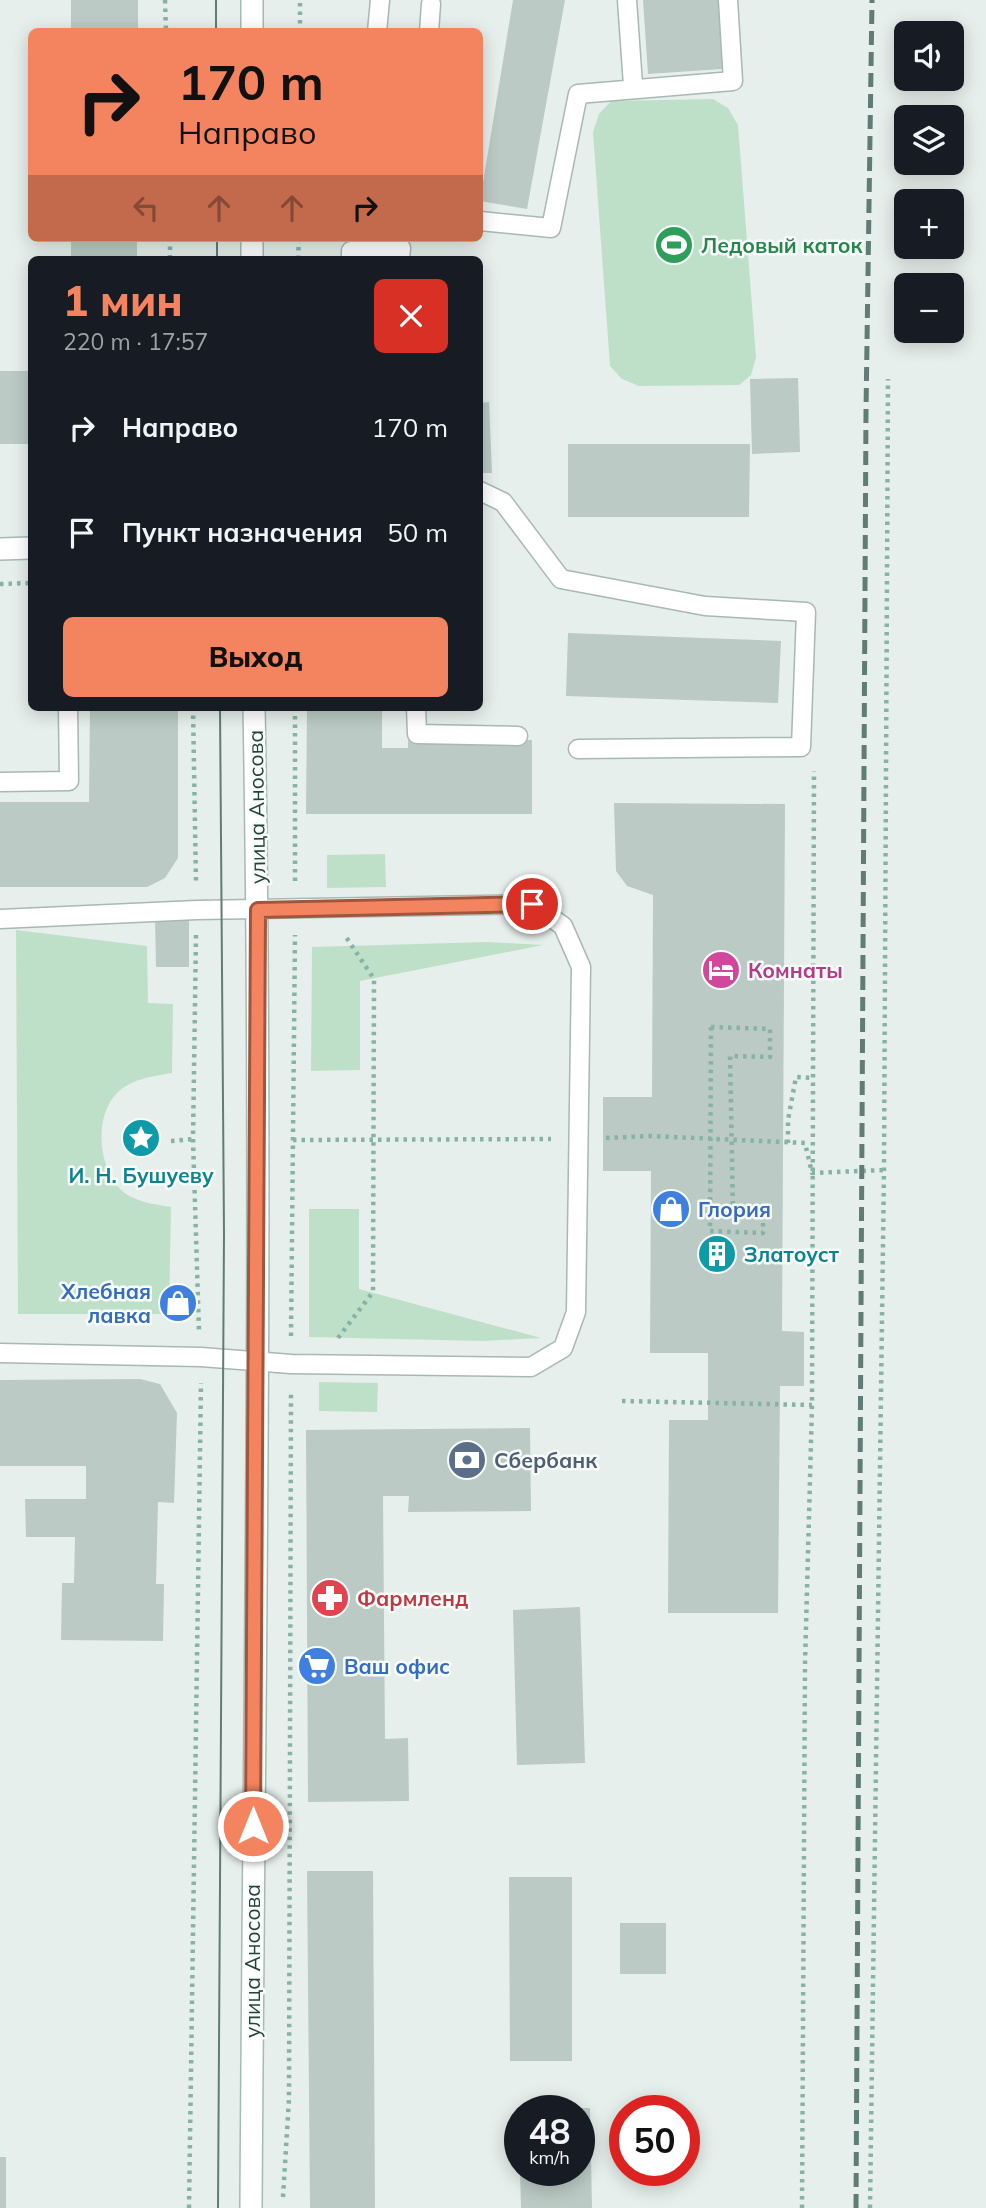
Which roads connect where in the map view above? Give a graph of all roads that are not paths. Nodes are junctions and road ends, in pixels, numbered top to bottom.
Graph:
1 (251, 0) edge
2 (380, 0) edge
3 (627, 0) edge
4 (728, 0) edge
5 (431, 4) dead end
6 (252, 28) edge
7 (377, 28) edge
8 (429, 28) edge
9 (633, 85) dead end
10 (483, 220) edge
11 (380, 243) edge
12 (351, 256) edge
13 (401, 256) edge
14 (483, 492) edge
15 (28, 548) edge
16 (0, 549) edge
17 (68, 711) edge
18 (254, 711) edge
19 (416, 711) edge
20 (518, 736) dead end
21 (578, 749) dead end
22 (0, 782) edge
23 (258, 910) junction
24 (0, 919) edge
25 (0, 1353) edge
26 (257, 1362) junction
27 (251, 2208) edge

1 - 6 main road
2 - 7 lane
3 - 9 lane
4 - 10 lane
5 - 8 lane
11 - 12 lane
11 - 13 lane
14 - 21 lane
15 - 16 main road
17 - 22 lane
18 - 23 main road, улица Аносова
19 - 20 lane
23 - 24 lane
23 - 26 main road, улица Аносова
23 - 26 lane
25 - 26 lane
26 - 27 main road, улица Аносова

